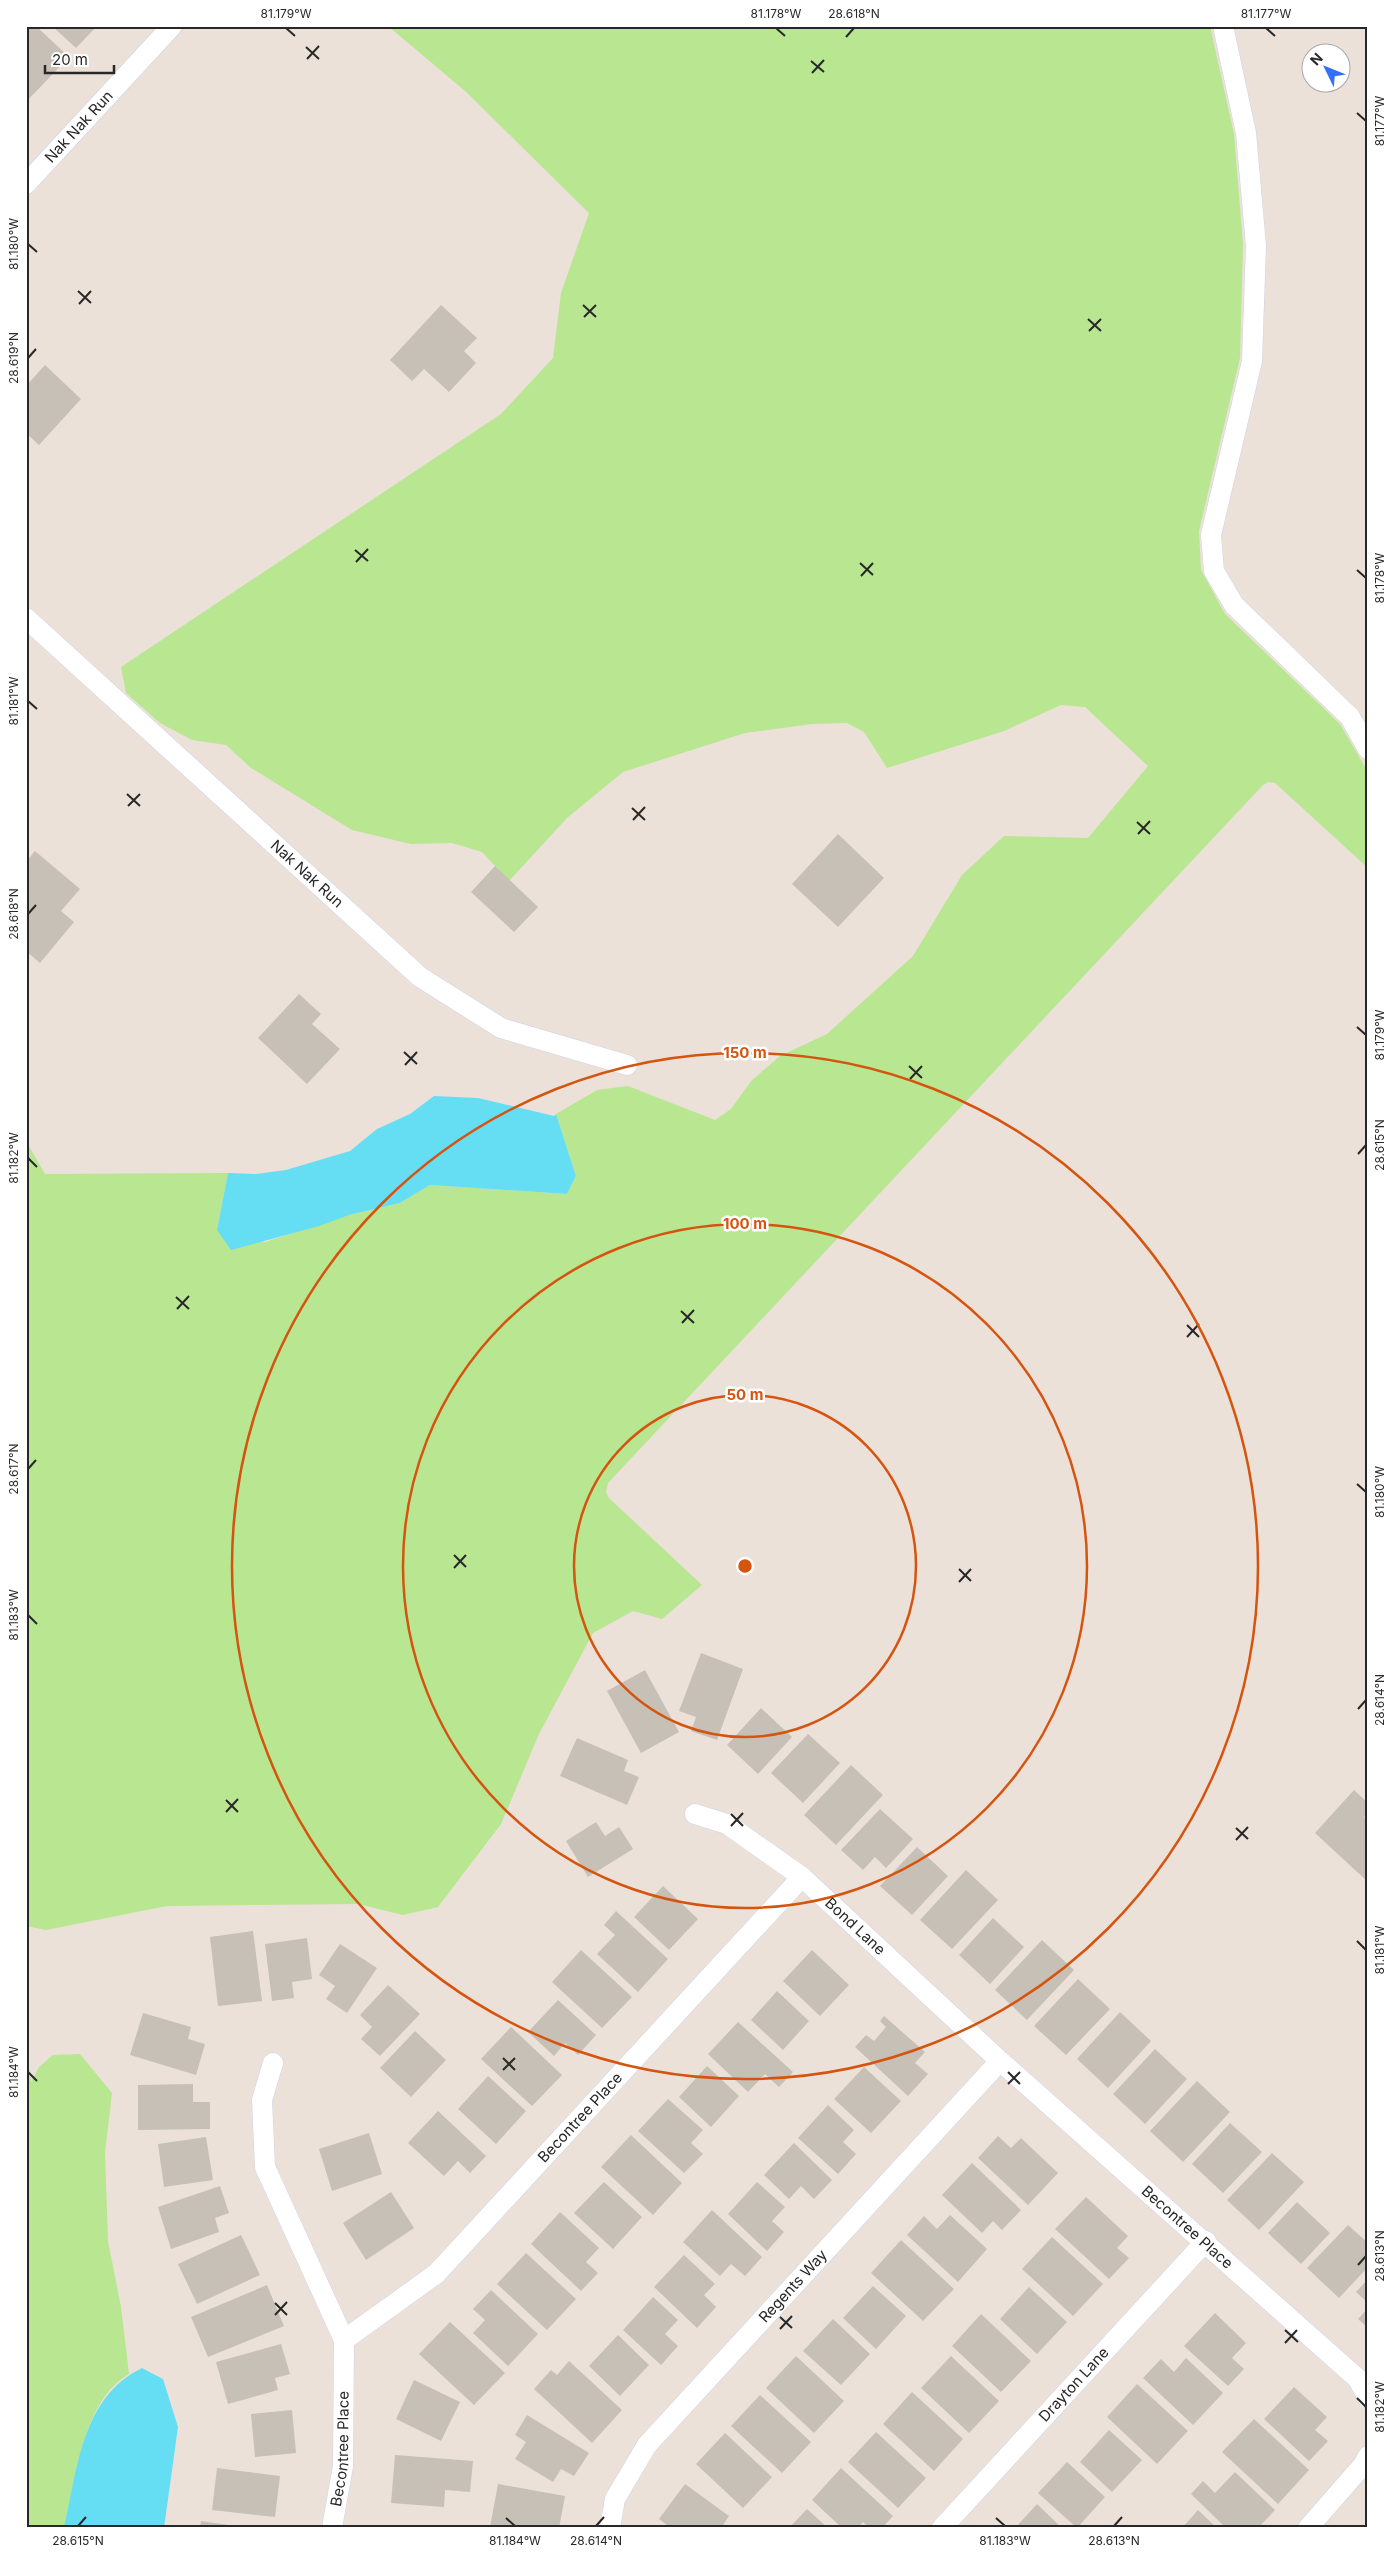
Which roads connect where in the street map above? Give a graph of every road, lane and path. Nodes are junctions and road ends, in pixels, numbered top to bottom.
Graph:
1 (172, 26) edge
2 (1223, 26) edge
3 (26, 184) edge
4 (26, 618) edge
5 (1368, 749) edge
6 (627, 1065) dead end
7 (695, 1814) dead end
8 (802, 1877) junction
9 (1000, 2060) junction
10 (273, 2063) dead end
11 (1206, 2242) junction
12 (344, 2340) junction
13 (1368, 2398) edge
14 (1368, 2456) edge
15 (332, 2528) edge
16 (610, 2528) edge
17 (942, 2528) edge
18 (1308, 2528) edge

1 - 3 street, Nak Nak Run
2 - 5 street
4 - 6 street, Nak Nak Run
7 - 8 street, Bond Lane
8 - 9 street, Bond Lane
8 - 12 street, Becontree Place
9 - 11 street, Becontree Place
9 - 16 street, Regents Way
10 - 12 street, Becontree Place
11 - 13 street, Becontree Place
11 - 17 street, Drayton Lane
12 - 15 street, Becontree Place
14 - 18 street

